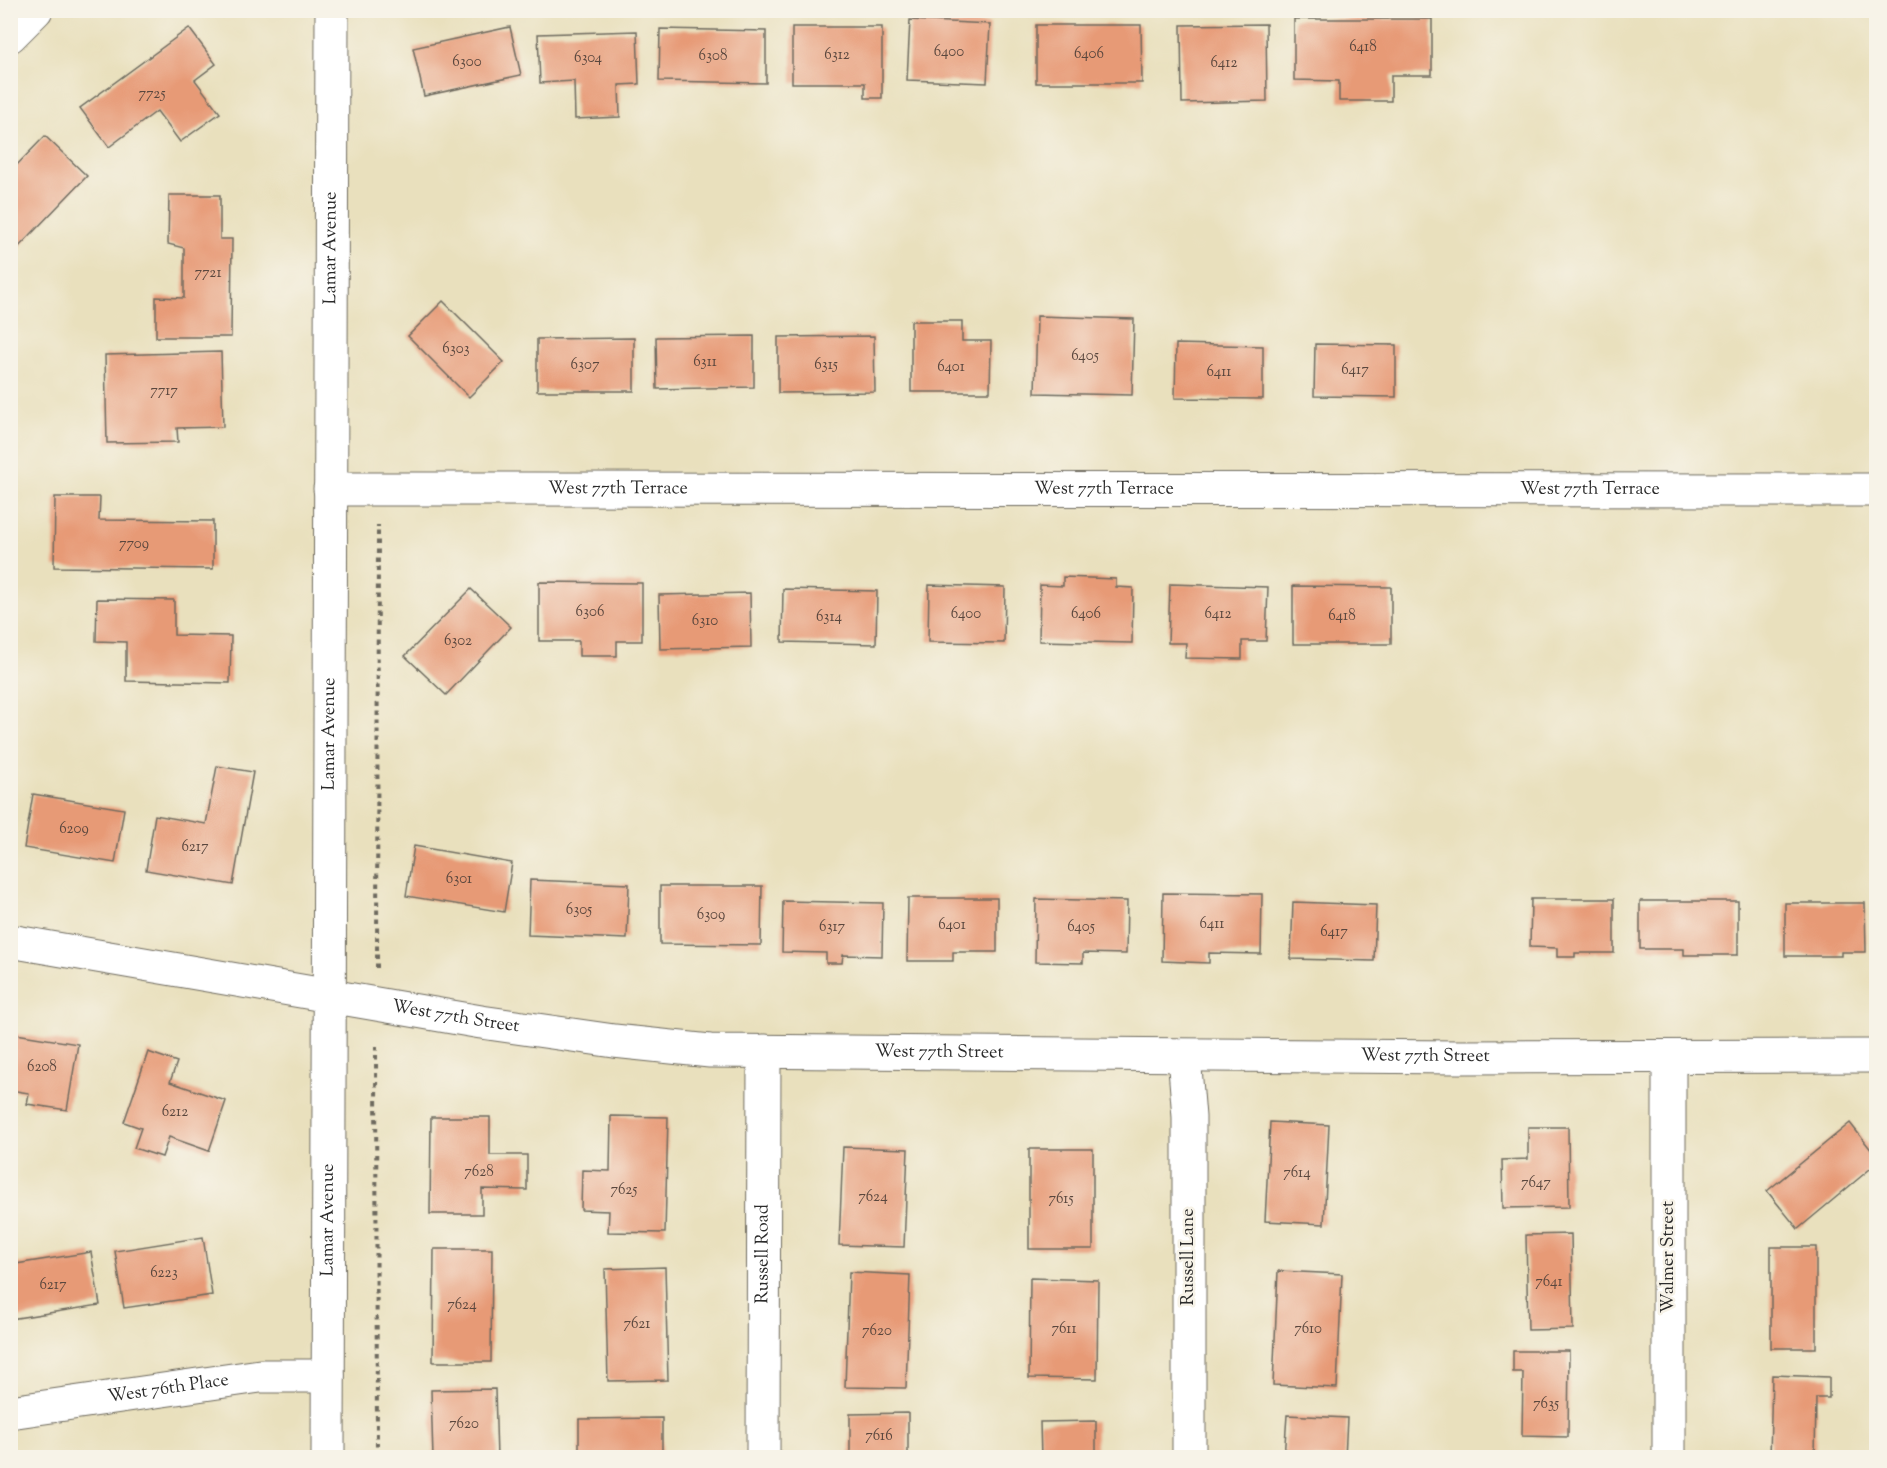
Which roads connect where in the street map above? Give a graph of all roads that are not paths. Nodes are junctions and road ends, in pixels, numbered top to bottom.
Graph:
1 (36, 10) edge
2 (332, 10) edge
3 (10, 36) edge
4 (330, 489) junction
5 (1876, 490) edge
6 (10, 941) edge
7 (330, 995) junction
8 (764, 1051) junction
9 (1184, 1056) junction
10 (1876, 1056) edge
11 (1669, 1057) junction
12 (328, 1376) junction
13 (10, 1412) edge
14 (328, 1458) edge
15 (763, 1458) edge
16 (1190, 1458) edge
17 (1669, 1458) edge

1 - 3 street
2 - 4 street, Lamar Avenue
4 - 5 street, West 77th Terrace
4 - 7 street, Lamar Avenue
6 - 7 street, West 77th Street
7 - 8 street, West 77th Street
7 - 12 street, Lamar Avenue
8 - 9 street, West 77th Street
8 - 15 street, Russell Road
9 - 11 street, West 77th Street
9 - 16 street, Russell Lane
10 - 11 street, West 77th Street
11 - 17 street, Walmer Street
12 - 13 street, West 76th Place
12 - 14 street, Lamar Avenue

